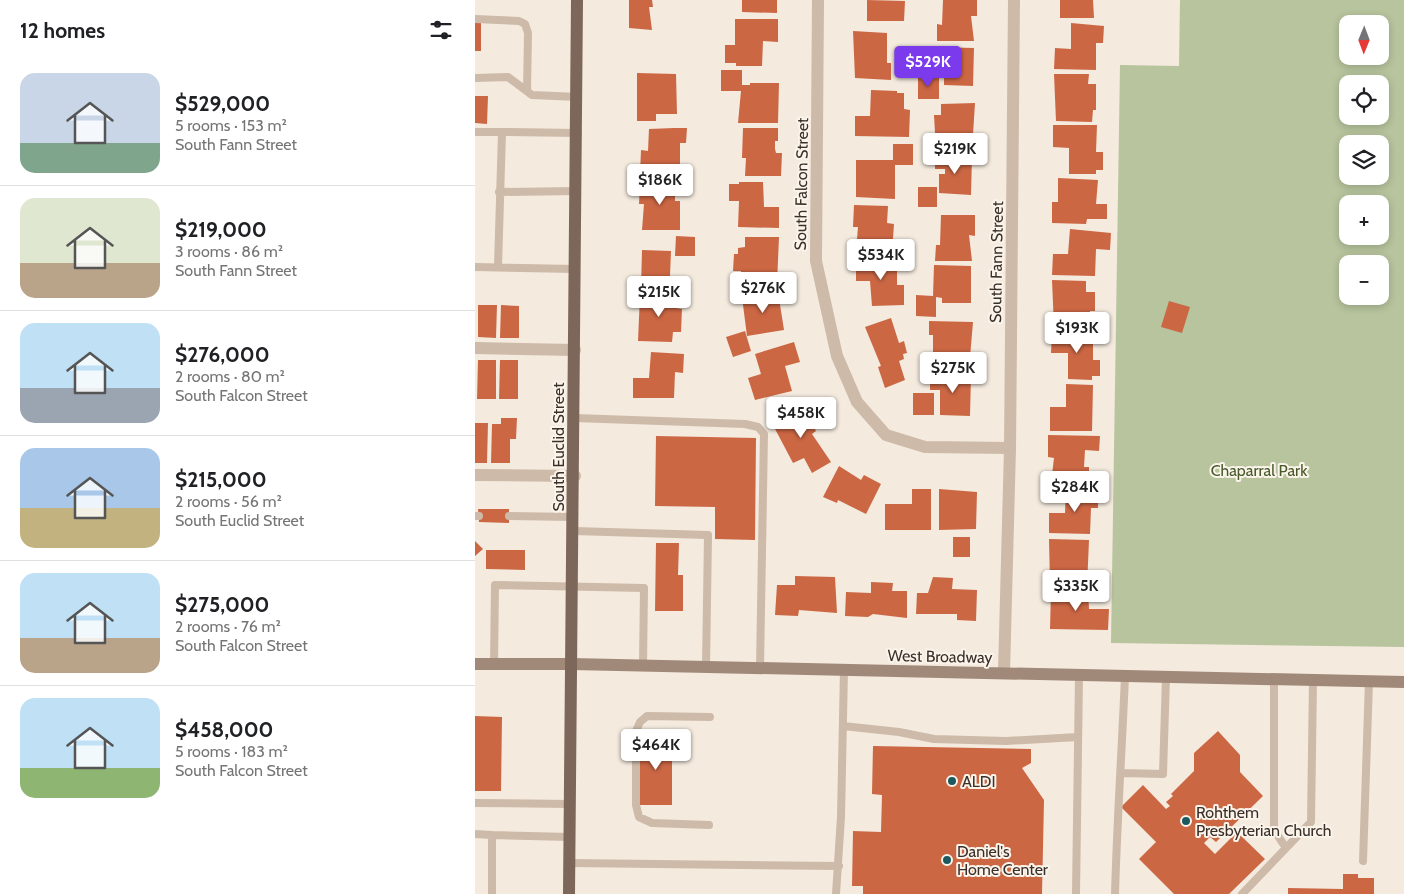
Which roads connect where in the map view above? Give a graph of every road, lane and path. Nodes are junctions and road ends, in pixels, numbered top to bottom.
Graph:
1 (577, 0) edge
2 (818, 0) edge
3 (1015, 0) edge
4 (475, 20) edge
5 (475, 78) edge
6 (527, 91) junction
7 (578, 97) junction
8 (475, 132) edge
9 (502, 132) junction
10 (578, 133) junction
11 (575, 191) junction
12 (499, 192) junction
13 (475, 267) edge
14 (498, 267) junction
15 (575, 269) junction
16 (475, 348) edge
17 (575, 350) junction
18 (575, 418) junction
19 (1010, 448) junction
20 (475, 475) edge
21 (575, 476) junction
22 (509, 516) dead end
23 (574, 516) junction
24 (574, 531) junction
25 (573, 586) junction
26 (475, 664) edge
27 (494, 664) junction
28 (572, 664) junction
29 (643, 666) junction
30 (706, 667) junction
31 (761, 668) junction
32 (844, 670) junction
33 (1004, 673) junction
34 (1079, 675) junction
35 (1125, 676) junction
36 (1166, 677) junction
37 (1274, 679) junction
38 (1313, 680) junction
39 (1369, 681) junction
40 (1404, 682) edge
41 (710, 716) dead end
42 (843, 726) junction
43 (1078, 737) junction
44 (1121, 774) junction
45 (475, 803) edge
46 (570, 804) junction
47 (709, 825) dead end
48 (475, 834) edge
49 (492, 835) junction
50 (570, 837) junction
51 (1286, 848) junction
52 (1363, 861) dead end
53 (569, 863) junction
54 (839, 866) junction
55 (492, 894) edge
56 (569, 894) edge
57 (837, 894) edge
58 (1076, 894) edge
59 (1115, 894) edge
60 (1242, 894) edge

1 - 7 main road, South Euclid Street
2 - 19 street, South Falcon Street
3 - 19 street, South Fann Street
4 - 6 lane
5 - 6 lane
6 - 7 lane
7 - 10 main road, South Euclid Street
8 - 9 lane
9 - 10 lane
9 - 12 lane
10 - 11 main road, South Euclid Street
11 - 12 lane
11 - 15 main road, South Euclid Street
12 - 14 lane
13 - 14 lane
14 - 15 lane
15 - 17 main road, South Euclid Street
16 - 17 street
17 - 18 main road, South Euclid Street
18 - 21 main road, South Euclid Street
18 - 31 lane
19 - 33 street, South Fann Street
20 - 21 street
21 - 23 main road, South Euclid Street
22 - 23 lane
23 - 24 main road, South Euclid Street
24 - 25 main road, South Euclid Street
24 - 30 lane
25 - 27 lane
25 - 28 main road, South Euclid Street
25 - 29 lane
26 - 27 main road, West Broadway
27 - 28 main road, West Broadway
28 - 29 main road, West Broadway
28 - 46 main road, South Euclid Street
29 - 30 main road, West Broadway
30 - 31 main road, West Broadway
31 - 32 main road, West Broadway
32 - 33 main road, West Broadway
32 - 42 lane
33 - 34 main road, West Broadway
34 - 35 main road, West Broadway
34 - 43 lane
35 - 36 main road, West Broadway
35 - 44 lane
36 - 37 main road, West Broadway
36 - 44 lane
37 - 38 main road, West Broadway
37 - 51 lane
38 - 39 main road, West Broadway
38 - 51 lane
39 - 40 main road, West Broadway
39 - 52 lane
41 - 47 lane
42 - 43 lane
42 - 54 lane
43 - 58 lane
44 - 59 lane
45 - 46 lane
46 - 50 main road, South Euclid Street
48 - 49 lane
49 - 50 lane
49 - 55 lane
50 - 53 main road, South Euclid Street
51 - 60 lane
53 - 54 lane
53 - 56 main road, South Euclid Street
54 - 57 lane

